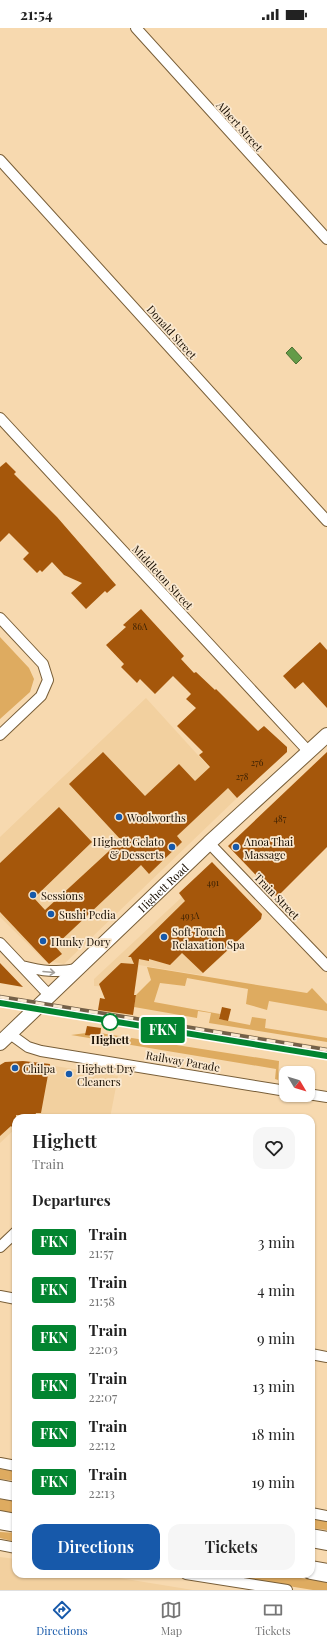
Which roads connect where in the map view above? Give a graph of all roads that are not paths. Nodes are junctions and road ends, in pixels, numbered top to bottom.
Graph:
1 (136, 28) edge
2 (0, 160) edge
3 (327, 239) edge
4 (0, 418) edge
5 (327, 521) edge
6 (0, 618) edge
7 (0, 735) edge
8 (327, 735) edge
9 (309, 752) junction
10 (209, 843) junction
11 (0, 943) edge
12 (22, 966) junction
13 (327, 966) edge
14 (77, 969) junction
15 (49, 995) junction
16 (5, 1038) edge
17 (279, 1090) edge
18 (315, 1095) edge
19 (327, 1097) edge
20 (12, 1236) edge
21 (0, 1247) edge
22 (0, 1296) edge
23 (12, 1298) edge
24 (315, 1355) edge
25 (327, 1357) edge
26 (0, 1463) edge
27 (12, 1465) edge
28 (0, 1489) edge
29 (12, 1491) edge
30 (315, 1514) edge
31 (327, 1516) edge
32 (0, 1520) edge
33 (12, 1522) edge
34 (315, 1539) edge
35 (327, 1541) edge
36 (0, 1545) edge
37 (12, 1547) edge
38 (315, 1571) edge
39 (327, 1573) edge
40 (211, 1578) edge
41 (287, 1590) edge

1 - 3 street, Albert Street
2 - 5 street, Donald Street
4 - 9 street, Middleton Street
6 - 7 street
8 - 9 street, Highett Road
9 - 10 street, Highett Road
10 - 13 street, Train Street
10 - 14 street, Highett Road
11 - 12 street
12 -> 14 street
12 - 15 street
14 - 15 street, Highett Road
15 - 16 street, Highett Road
16 - 17 street, Railway Parade
18 - 19 street
20 - 21 street
22 - 23 street
24 - 25 street
26 - 27 street
28 - 29 highway
30 - 31 street
32 - 33 highway
34 - 35 highway
36 - 37 street
38 - 39 highway
40 - 41 street

